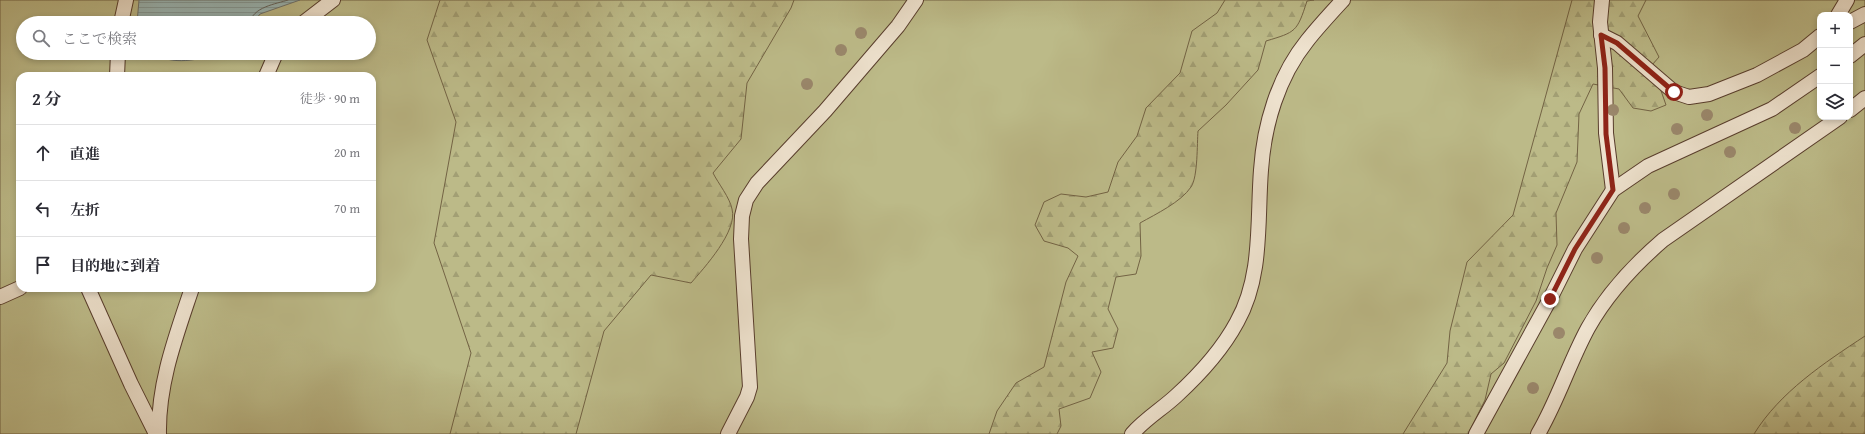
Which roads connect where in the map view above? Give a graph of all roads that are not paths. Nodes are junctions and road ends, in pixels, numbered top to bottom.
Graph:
1 (126, 0) edge
2 (333, 0) edge
3 (916, 0) edge
4 (1343, 0) edge
5 (1602, 0) edge
6 (1847, 0) edge
7 (1840, 12) edge
8 (1865, 14) edge
9 (123, 16) edge
10 (311, 16) edge
11 (1853, 20) edge
12 (1601, 35) junction
13 (1817, 38) edge
14 (1865, 44) edge
15 (1853, 54) edge
16 (118, 60) edge
17 (273, 60) edge
18 (117, 72) edge
19 (268, 72) edge
20 (1817, 78) edge
21 (1865, 98) edge
22 (1853, 108) edge
23 (1836, 120) edge
24 (1613, 190) junction
25 (16, 290) edge
26 (90, 292) edge
27 (191, 292) edge
28 (0, 297) edge
29 (158, 434) edge
30 (728, 434) edge
31 (1132, 434) edge
32 (1476, 434) edge
33 (1538, 434) edge

1 - 9 lane
2 - 10 lane
3 - 30 lane
4 - 31 lane
5 - 12 lane
6 - 7 lane
8 - 11 lane
12 - 13 lane
12 - 24 lane
14 - 15 lane
16 - 18 lane
17 - 19 lane
20 - 24 lane
21 - 22 lane
23 - 33 lane
24 - 32 lane
25 - 28 lane
26 - 29 lane
27 - 29 lane

